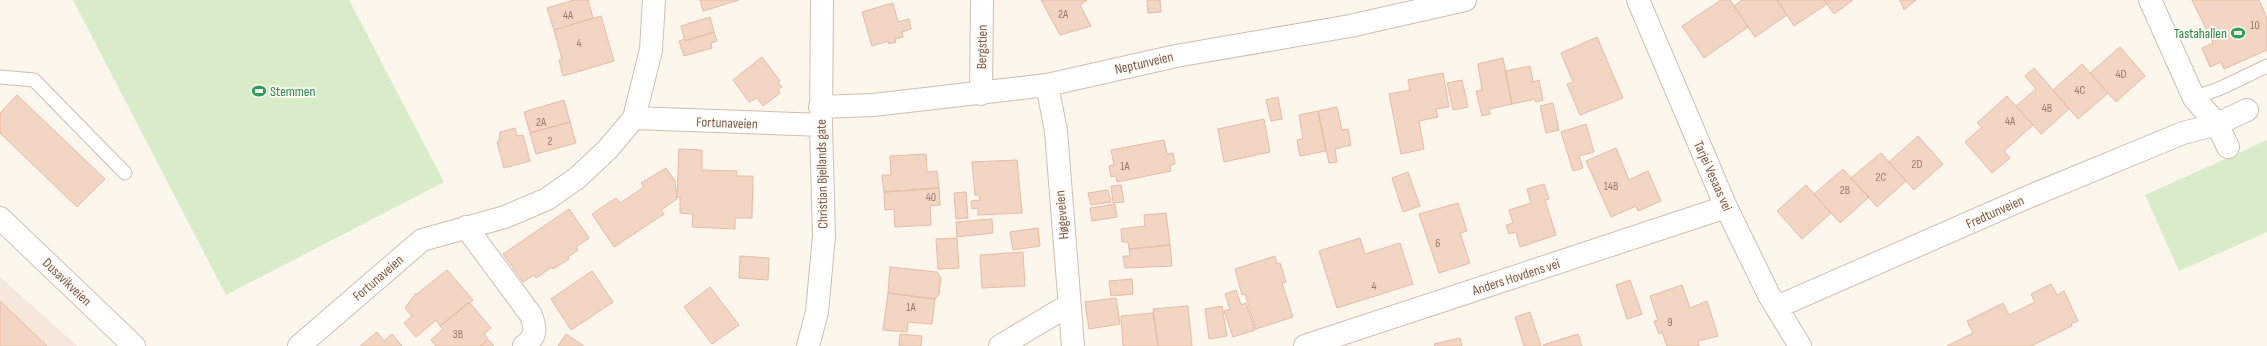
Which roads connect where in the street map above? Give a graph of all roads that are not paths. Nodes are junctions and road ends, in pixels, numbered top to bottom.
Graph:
1 (654, 0) edge
2 (822, 0) edge
3 (982, 0) edge
4 (1465, 0) edge
5 (1638, 0) edge
6 (2150, 0) edge
7 (2267, 66) edge
8 (0, 77) edge
9 (1047, 85) junction
10 (981, 94) junction
11 (2194, 98) junction
12 (2247, 110) dead end
13 (821, 116) junction
14 (634, 118) junction
15 (2217, 124) junction
16 (2228, 147) dead end
17 (125, 173) dead end
18 (1726, 207) junction
19 (0, 218) edge
20 (466, 227) junction
21 (1070, 305) junction
22 (1777, 307) junction
23 (134, 346) edge
24 (299, 346) edge
25 (524, 346) edge
26 (808, 346) edge
27 (1000, 346) edge
28 (1073, 346) edge
29 (1305, 346) edge
30 (1800, 346) edge

1 - 14 street, Fortunaveien
2 - 13 street, Christian Bjellands gate
3 - 10 street, Bergstien
4 - 9 street, Neptunveien
5 - 18 street, Tarjei Vesaas vei
6 - 11 street
7 - 11 lane
8 - 17 lane
9 - 10 street, Neptunveien
9 - 21 street, Høgeveien
10 - 13 street, Neptunveien
11 - 15 street
12 - 15 street, Fredtunveien
13 - 14 street, Fortunaveien
13 - 26 street, Christian Bjellands gate
14 - 20 street, Fortunaveien
15 - 16 street
15 - 22 street, Fredtunveien
18 - 22 street, Tarjei Vesaas vei
18 - 29 street, Anders Hovdens vei
19 - 23 street, Dusavikveien
20 - 24 street, Fortunaveien
20 - 25 street
21 - 27 street
21 - 28 street, Høgeveien
22 - 30 street, Tarjei Vesaas vei

